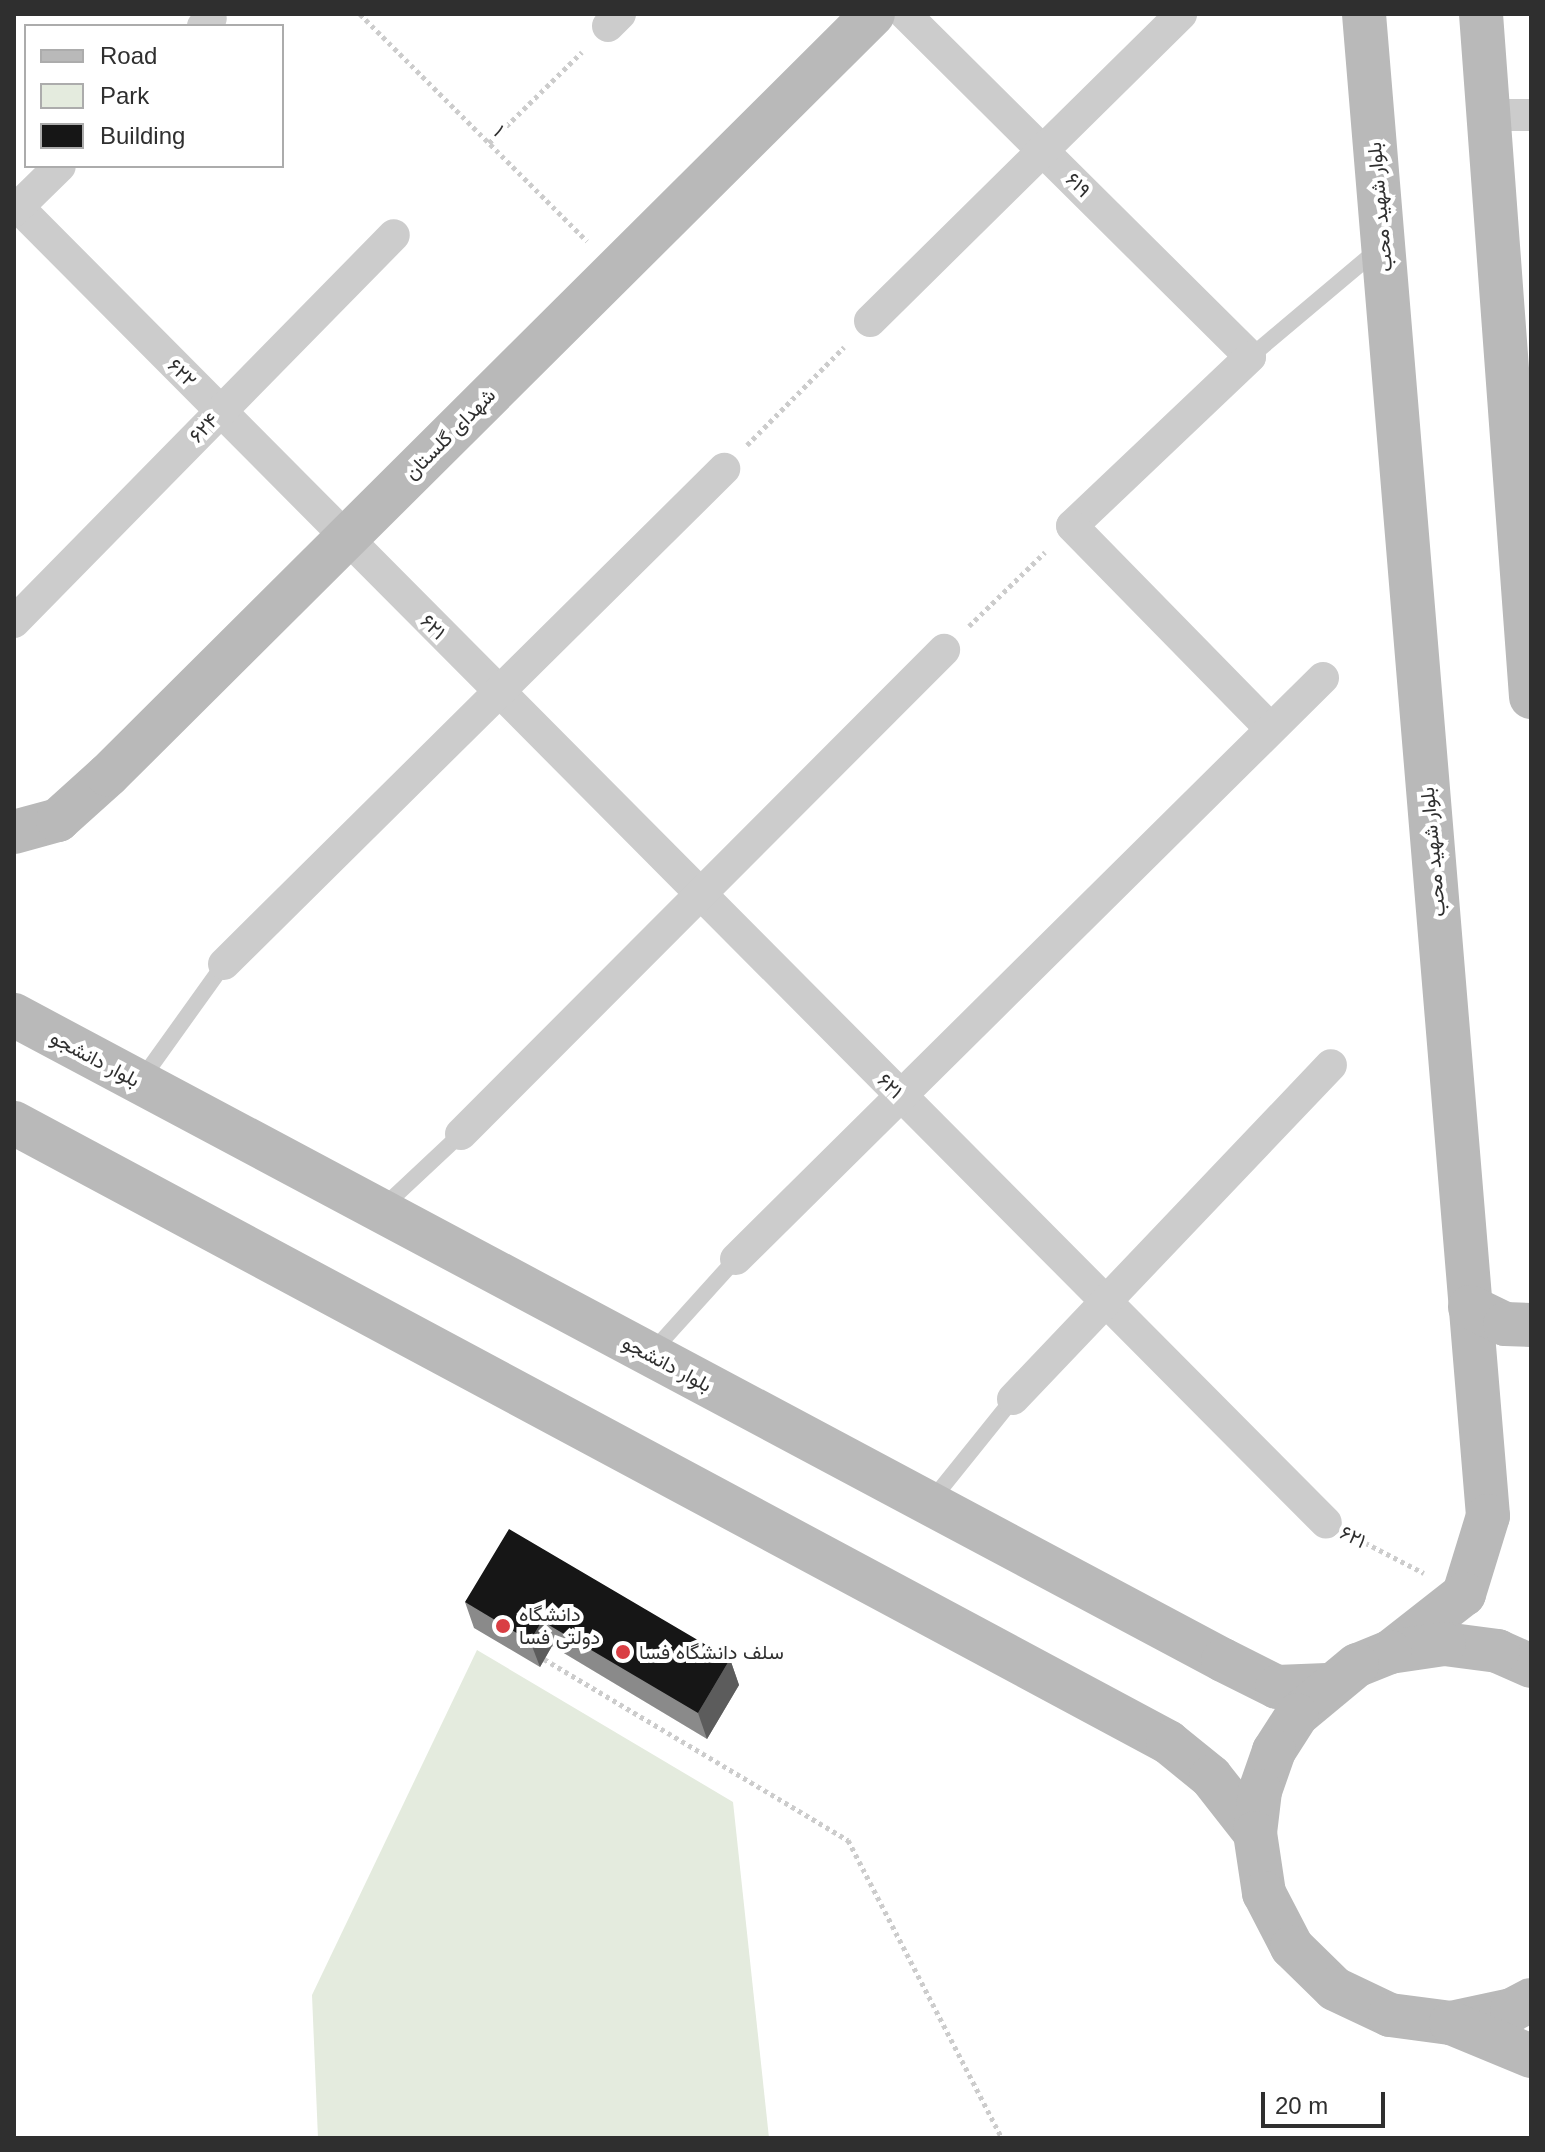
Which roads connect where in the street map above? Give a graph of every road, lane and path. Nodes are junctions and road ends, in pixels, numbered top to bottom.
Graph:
1 (360, 14) edge
2 (873, 14) edge
3 (905, 14) edge
4 (1181, 14) edge
5 (1364, 14) edge
6 (1481, 14) edge
7 (614, 20) edge
8 (1488, 115) junction
9 (1531, 115) edge
10 (489, 143) junction
11 (1043, 151) junction
12 (58, 168) edge
13 (16, 209) edge
14 (394, 235) dead end
15 (1383, 244) junction
16 (616, 270) junction
17 (870, 321) joint
18 (1250, 357) junction
19 (220, 412) junction
20 (724, 469) joint
21 (1072, 526) junction
22 (345, 539) junction
23 (14, 622) edge
24 (944, 650) joint
25 (1323, 678) dead end
26 (498, 692) junction
27 (1531, 697) edge
28 (1271, 729) junction
29 (14, 832) edge
30 (700, 895) junction
31 (224, 964) joint
32 (14, 1015) edge
33 (1331, 1065) dead end
34 (139, 1083) junction
35 (900, 1096) junction
36 (14, 1123) edge
37 (461, 1134) joint
38 (379, 1210) junction
39 (736, 1259) joint
40 (1106, 1302) junction
41 (1470, 1307) junction
42 (1531, 1325) edge
43 (649, 1355) junction
44 (1013, 1399) joint
45 (929, 1504) junction
46 (1326, 1523) joint
47 (1464, 1594) junction
48 (1390, 1652) junction
49 (544, 1659) dead end
50 (1531, 1666) edge
51 (1327, 1685) junction
52 (1255, 1833) junction
53 (1531, 2000) edge
54 (1451, 2023) junction
55 (1531, 2056) edge
56 (1002, 2138) edge

1 - 10 path, ۱
2 - 16 main road, شهدای گلستان
3 - 11 street, ۶۱۹
4 - 11 street
5 - 15 main road, بلوار شهید محب
6 - 8 main road
7 - 10 path
8 - 9 street
8 - 27 main road
10 - 16 path, ۱
11 - 17 street
11 - 18 street, ۶۱۹
12 - 13 street
13 - 19 street, ۶۲۲
14 - 19 street, ۶۲۴
15 - 18 lane
15 - 41 main road, بلوار شهید محب
16 - 22 main road, شهدای گلستان
17 - 20 path
18 - 21 street
19 - 22 street, ۶۲۲
19 - 23 street, ۶۲۴
20 - 26 street
21 - 24 path
21 - 28 street
22 - 26 street, ۶۲۱
22 - 29 main road, شهدای گلستان
24 - 30 street
25 - 28 street
26 - 30 street, ۶۲۱
26 - 31 street
28 - 35 street
30 - 35 street, ۶۲۱
30 - 37 street
31 - 34 lane
32 - 34 main road, بلوار دانشجو
33 - 40 street
34 - 38 main road, بلوار دانشجو
35 - 39 street
35 - 40 street, ۶۲۱
36 - 52 main road
37 - 38 lane
38 - 43 main road, بلوار دانشجو
39 - 43 lane
40 - 44 street
40 - 46 street, ۶۲۱
41 - 42 main road
41 - 47 main road, بلوار شهید محب
43 - 45 main road, بلوار دانشجو
44 - 45 lane
45 - 51 main road, بلوار دانشجو
46 - 47 path, ۶۲۱
47 - 48 main road
48 - 50 main road
48 - 51 main road
49 - 56 path
51 - 52 main road
52 - 54 main road
53 - 54 main road
54 - 55 main road

